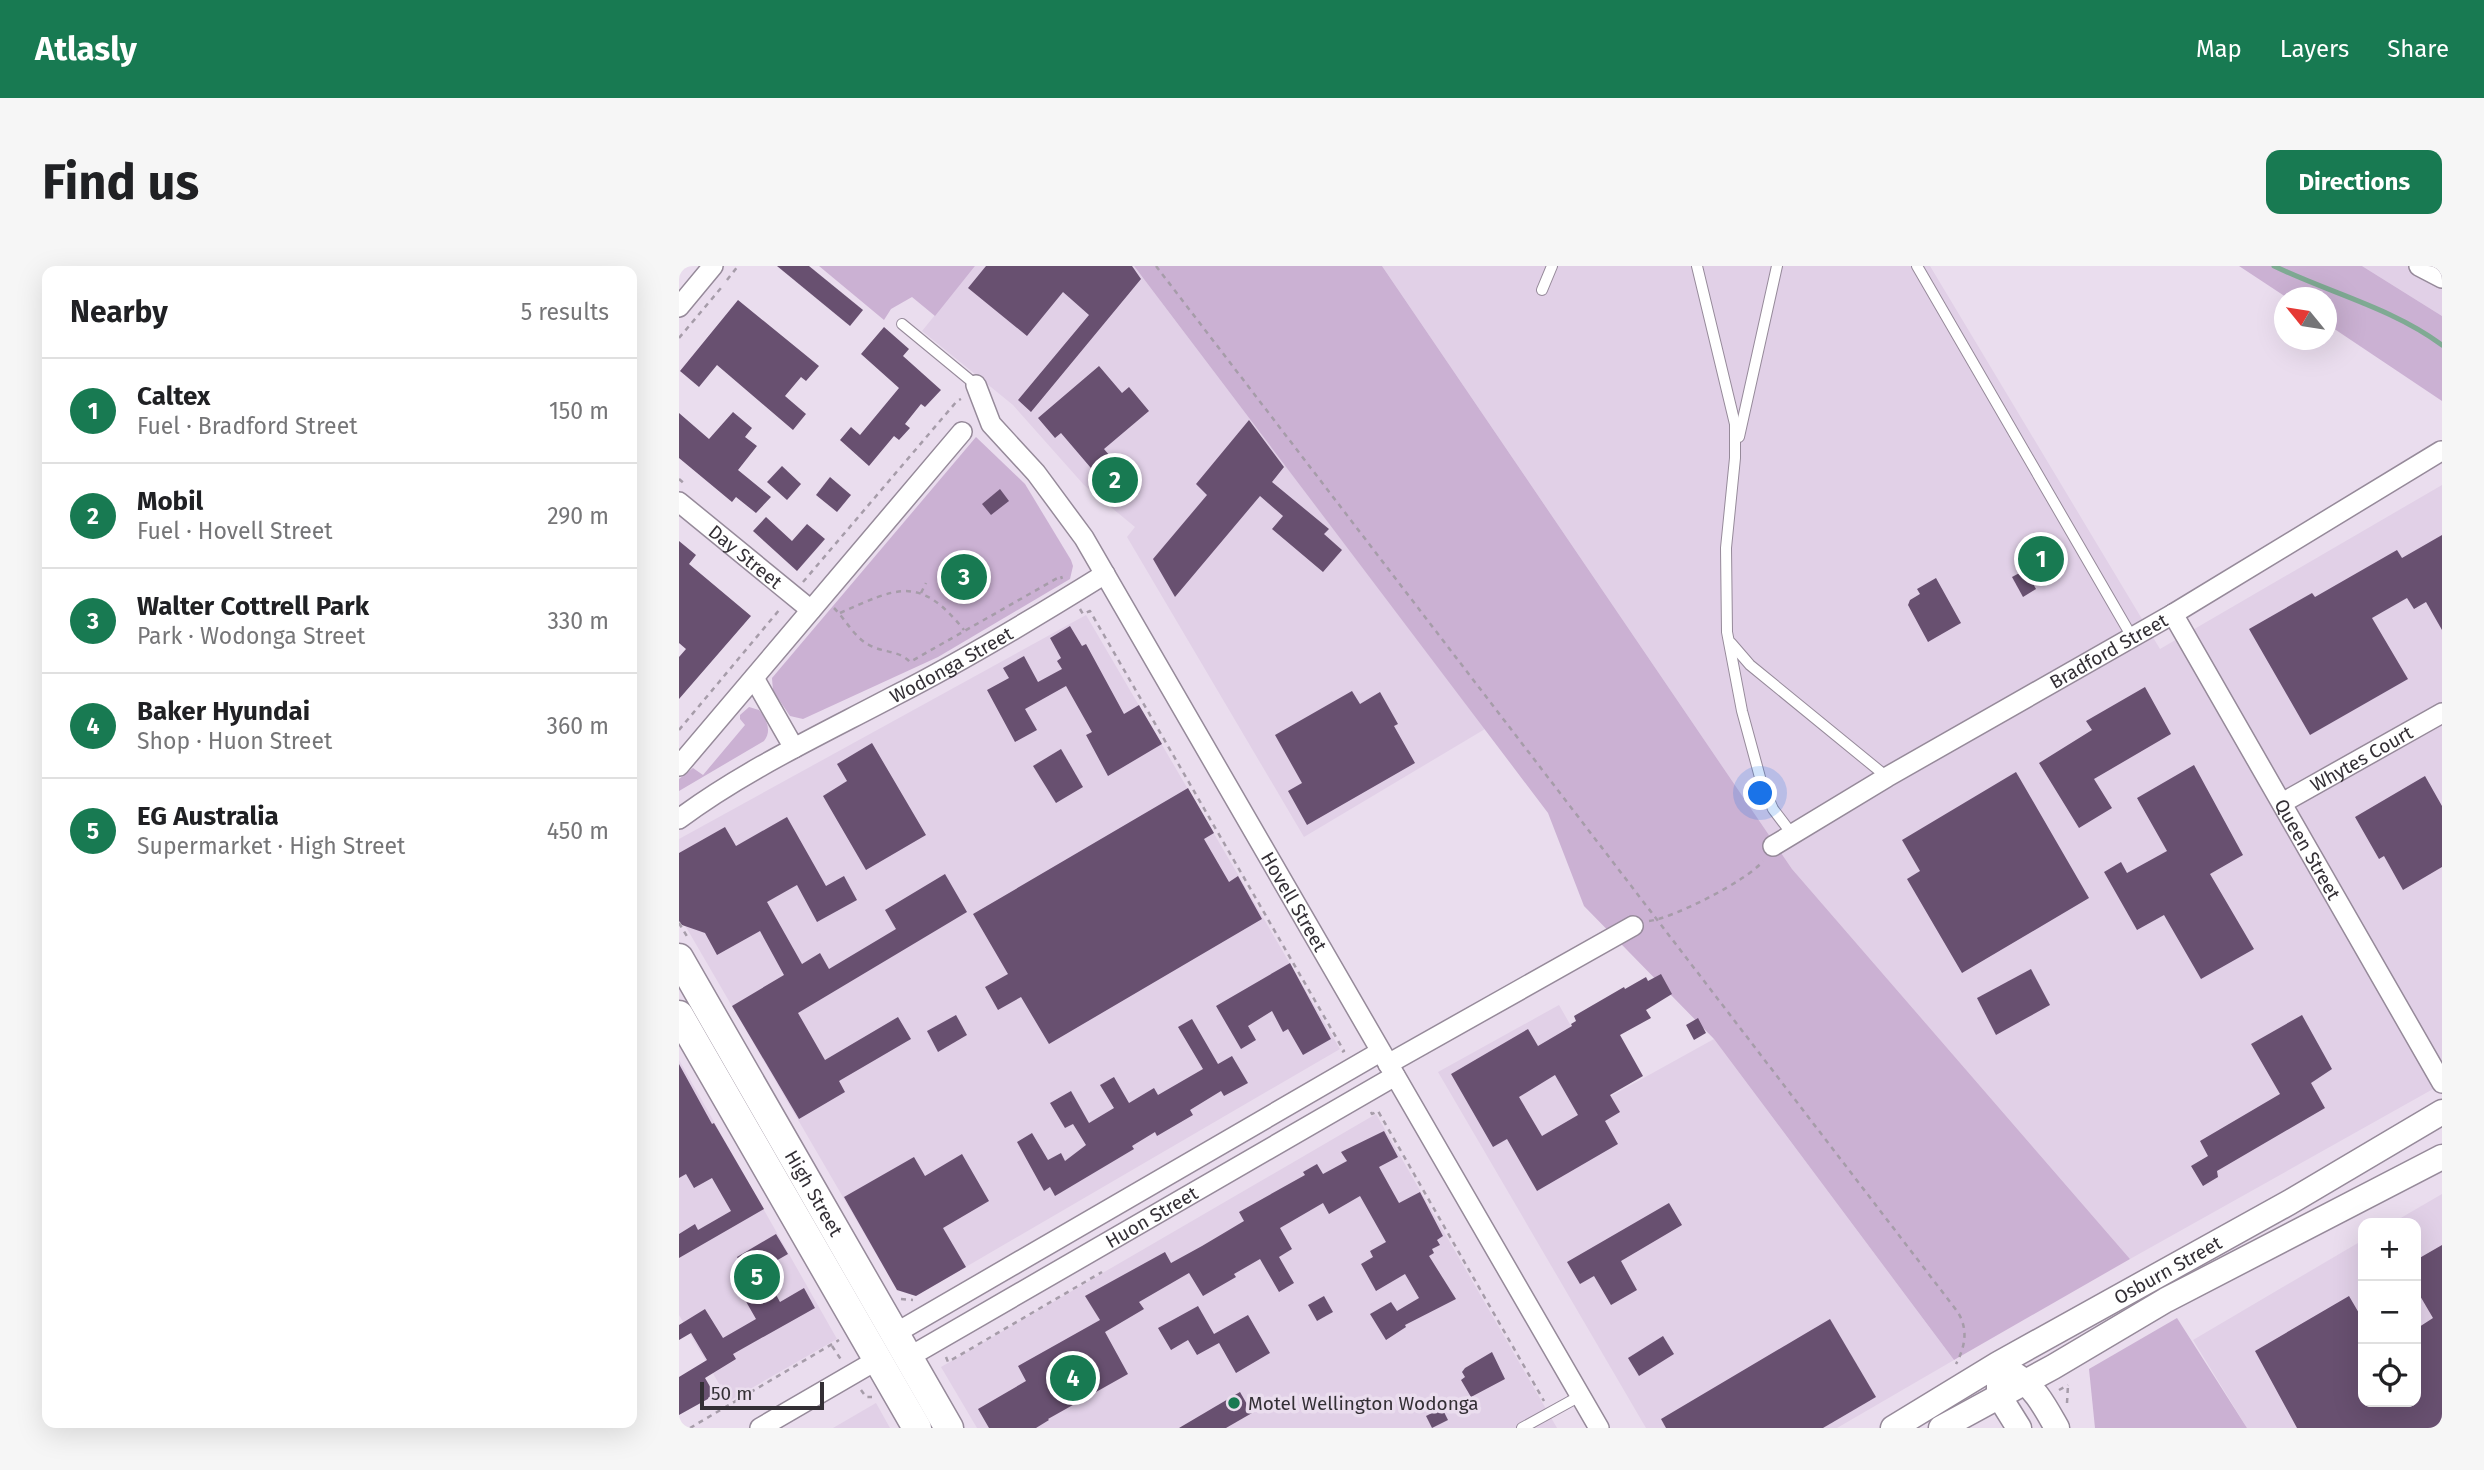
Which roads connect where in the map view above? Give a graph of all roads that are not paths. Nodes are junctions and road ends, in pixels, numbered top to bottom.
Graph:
1 (713, 266) edge
2 (1552, 266) edge
3 (1697, 266) edge
4 (1777, 266) edge
5 (1917, 266) edge
6 (2419, 266) edge
7 (2442, 278) edge
8 (1542, 290) dead end
9 (679, 307) edge
10 (902, 324) dead end
11 (978, 388) joint
12 (962, 432) dead end
13 (2441, 451) edge
14 (1735, 458) junction
15 (679, 502) edge
16 (1105, 574) junction
17 (811, 611) junction
18 (2173, 614) junction
19 (1727, 632) junction
20 (2132, 637) junction
21 (754, 678) junction
22 (2442, 713) edge
23 (794, 748) junction
24 (679, 766) edge
25 (1887, 777) junction
26 (2282, 803) junction
27 (687, 809) edge
28 (679, 819) edge
29 (1792, 834) junction
30 (1773, 846) road end
31 (1633, 926) dead end
32 (679, 958) edge
33 (679, 1015) edge
34 (1388, 1064) junction
35 (2442, 1083) edge
36 (2442, 1112) edge
37 (1273, 1114) junction
38 (1234, 1138) junction
39 (1289, 1138) junction
40 (2442, 1157) edge
41 (1249, 1161) junction
42 (1100, 1214) junction
43 (1114, 1237) junction
44 (997, 1274) junction
45 (1011, 1298) junction
46 (901, 1346) junction
47 (877, 1360) junction
48 (1998, 1364) junction
49 (2027, 1382) junction
50 (1580, 1396) junction
51 (1999, 1396) junction
52 (761, 1428) edge
53 (917, 1428) edge
54 (949, 1428) edge
55 (1522, 1428) edge
56 (1599, 1428) edge
57 (1892, 1428) edge
58 (1941, 1428) edge
59 (2018, 1428) edge
60 (2056, 1428) edge

1 - 9 street
2 - 8 lane
3 - 14 lane
4 - 14 lane
5 - 20 lane
6 - 7 street
10 - 11 lane
11 - 16 street, Hovell Street
12 - 17 street
13 - 18 street, Bradford Street
14 - 19 lane
15 - 17 street, Day Street
16 - 23 street, Wodonga Street
16 - 34 street, Hovell Street
17 - 21 street
18 - 20 street, Bradford Street
18 - 26 street, Queen Street
19 - 25 lane
19 - 29 lane
20 - 25 street, Bradford Street
21 - 23 street
21 - 24 street
22 - 26 street, Whytes Court
23 - 27 street, Wodonga Street
25 - 29 street, Bradford Street
26 - 35 street, Queen Street
27 - 28 street, Wodonga Street
29 - 30 street, Bradford Street
31 - 34 street, Huon Street
32 - 46 main road, High Street
33 - 47 main road, High Street
34 - 37 street, Huon Street
34 - 39 street, Huon Street
34 - 50 street, Hovell Street
36 - 48 street, Osburn Street
37 - 38 street, Huon Street
37 - 39 street
38 - 41 street
38 - 42 street, Huon Street
39 - 41 street, Huon Street
40 - 49 street, Osburn Street
41 - 43 street, Huon Street
42 - 43 street
42 - 44 street, Huon Street
43 - 45 street, Huon Street
44 - 45 street
44 - 46 street, Huon Street
45 - 46 street, Huon Street
46 - 47 street
46 - 54 main road, High Street
47 - 52 street
47 - 53 main road, High Street
48 - 49 street
48 - 51 street
48 - 57 street, Osburn Street
49 - 51 street, Osburn Street
49 - 60 street
50 - 55 lane
50 - 56 street, Hovell Street
51 - 58 street, Osburn Street
51 - 59 street

